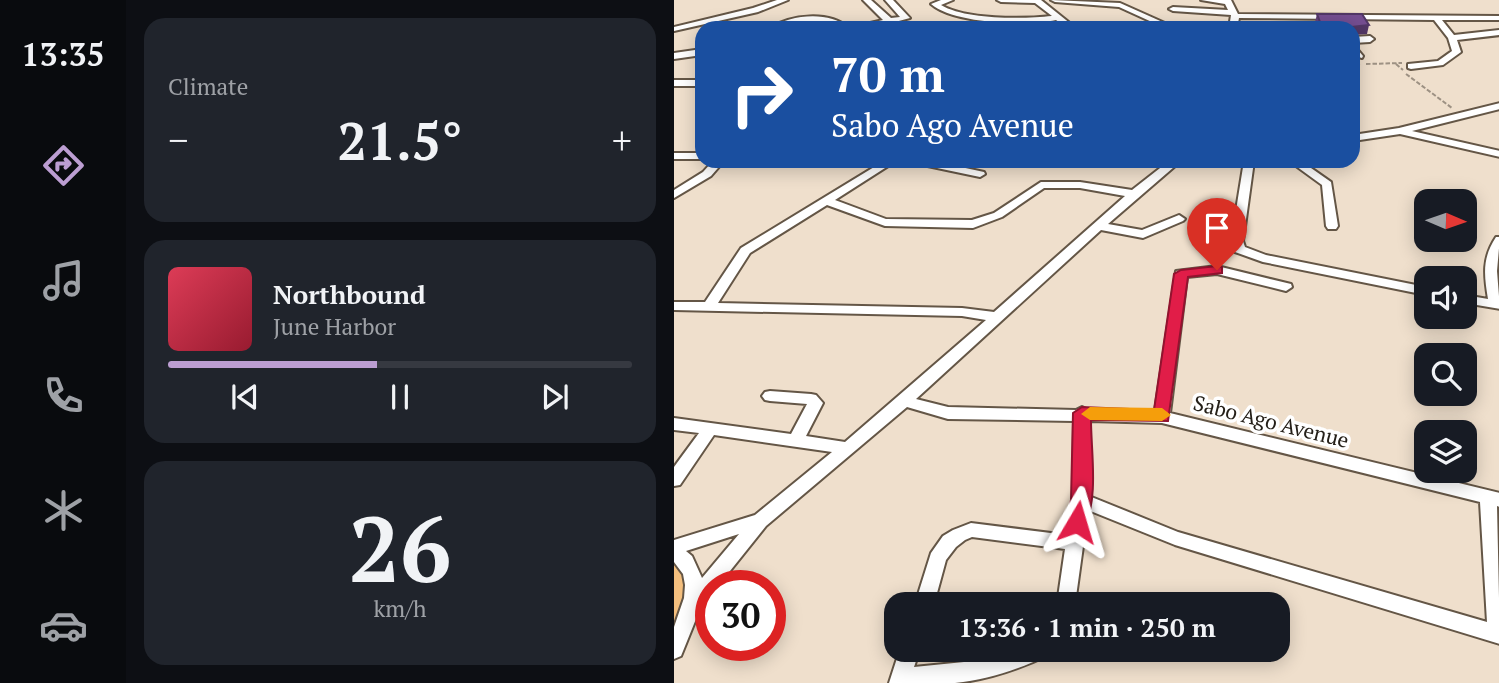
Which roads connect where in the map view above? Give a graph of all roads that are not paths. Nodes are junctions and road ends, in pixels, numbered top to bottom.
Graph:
1 (784, 0) edge
2 (867, 0) edge
3 (889, 0) edge
4 (949, 0) edge
5 (1001, 0) edge
6 (1044, 0) edge
7 (1055, 0) edge
8 (1205, 0) edge
9 (1037, 1) edge
10 (1227, 1) edge
11 (1173, 9) dead end
12 (1234, 15) junction
13 (1305, 16) junction
14 (1058, 17) junction
15 (1436, 18) junction
16 (1499, 18) edge
17 (708, 21) edge
18 (804, 21) edge
19 (836, 21) edge
20 (888, 21) edge
21 (899, 21) edge
22 (1014, 21) edge
23 (1053, 21) edge
24 (1063, 21) edge
25 (1159, 21) edge
26 (1234, 21) edge
27 (1307, 21) edge
28 (695, 24) edge
29 (674, 29) edge
30 (1499, 32) edge
31 (1452, 38) junction
32 (1370, 39) dead end
33 (1360, 40) edge
34 (695, 53) edge
35 (674, 56) edge
36 (1411, 66) dead end
37 (674, 82) edge
38 (695, 83) edge
39 (1499, 106) edge
40 (1399, 131) junction
41 (1360, 137) edge
42 (1499, 154) edge
43 (674, 156) edge
44 (695, 156) edge
45 (713, 168) edge
46 (880, 168) edge
47 (951, 168) edge
48 (1167, 168) edge
49 (1248, 168) edge
50 (1306, 168) edge
51 (980, 174) dead end
52 (1134, 194) junction
53 (674, 195) edge
54 (827, 201) junction
55 (1179, 219) dead end
56 (1098, 226) junction
57 (1332, 226) dead end
58 (1499, 240) edge
59 (1286, 287) dead end
60 (1414, 289) edge
61 (1477, 301) edge
62 (1498, 305) edge
63 (674, 306) edge
64 (709, 307) junction
65 (999, 317) junction
66 (770, 396) dead end
67 (904, 401) junction
68 (1082, 413) junction
69 (1162, 417) junction
70 (674, 424) edge
71 (710, 429) junction
72 (796, 441) junction
73 (848, 448) junction
74 (674, 480) edge
75 (1494, 499) edge
76 (1081, 500) junction
77 (760, 521) junction
78 (1073, 543) junction
79 (676, 555) edge
80 (928, 592) edge
81 (1067, 592) edge
82 (693, 603) junction
83 (1498, 635) edge
84 (674, 650) edge
85 (906, 662) edge
86 (1014, 662) edge
87 (901, 680) edge

1 - 17 street
2 - 20 street
3 - 21 street
4 - 22 street
5 - 9 street
6 - 9 street
7 - 25 street
8 - 10 street
9 - 14 street
10 - 12 street
11 - 12 street
12 - 13 street
12 - 26 street
13 - 15 street
13 - 27 street
14 - 23 street
14 - 24 street
15 - 16 street
15 - 31 street
18 - 19 street
28 - 29 street
30 - 31 street
31 - 36 street
32 - 33 street
34 - 35 street
37 - 38 street
39 - 40 street
40 - 41 street
40 - 42 street
43 - 44 street
45 - 53 street
46 - 54 street
47 - 51 street
48 - 52 street
49 - 60 street
50 - 57 street
52 - 54 street
52 - 56 street
54 - 64 street
55 - 56 street
56 - 65 street
58 - 62 street
59 - 69 street
61 - 62 street
63 - 64 street
64 - 65 street
65 - 67 street
66 - 72 street
67 - 68 street, Sabo Ago Avenue
67 - 73 street
68 - 69 street, Sabo Ago Avenue
68 - 76 street
69 - 75 street, Sabo Ago Avenue
70 - 71 street
71 - 72 street
71 - 74 street
72 - 73 street
73 - 77 street
75 - 83 street
76 - 78 street
76 - 83 street
77 - 79 street
77 - 82 street
78 - 80 street
78 - 81 street
79 - 82 street
82 - 84 street
85 - 87 street
86 - 87 street

